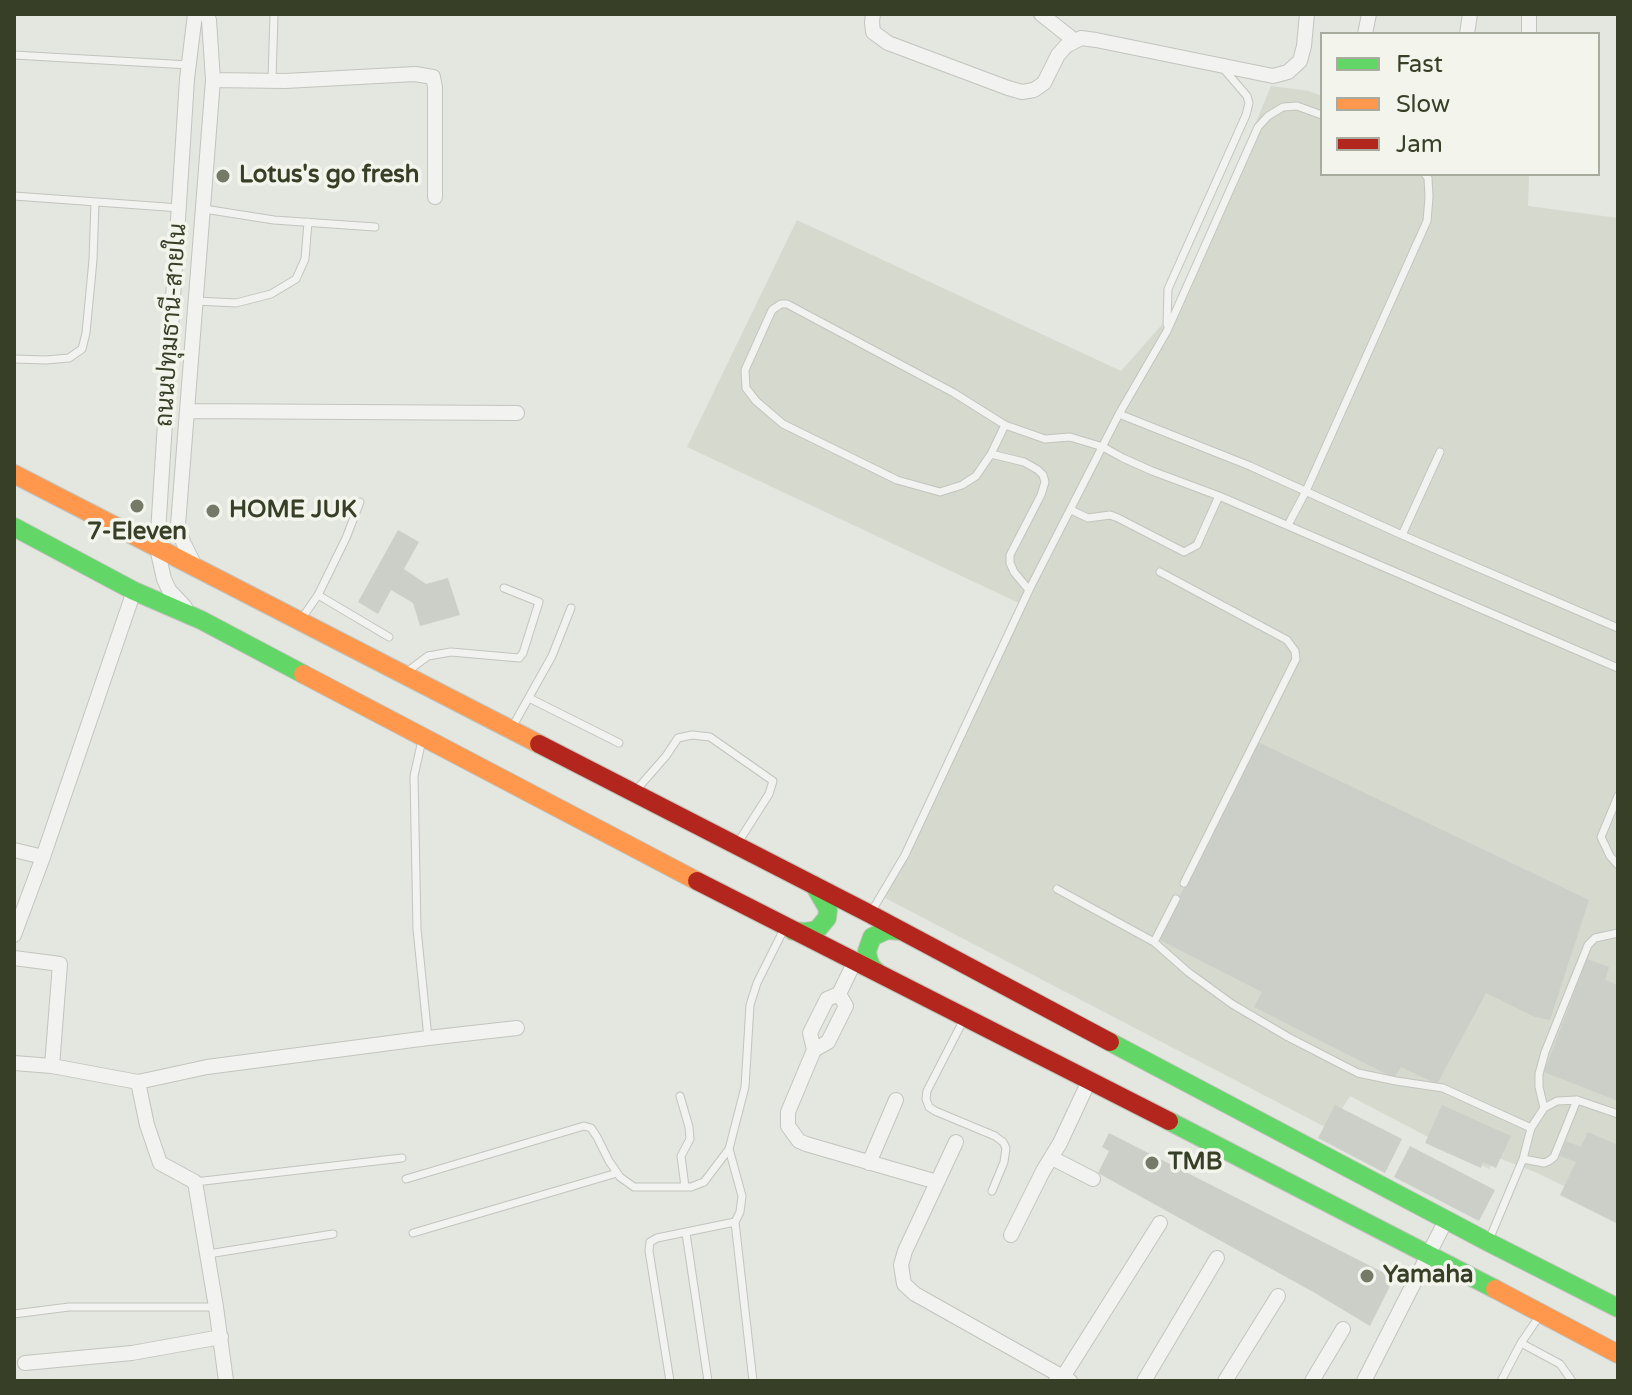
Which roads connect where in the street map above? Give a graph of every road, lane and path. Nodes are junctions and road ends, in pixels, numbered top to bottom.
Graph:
1 (195, 14) edge
2 (206, 14) edge
3 (274, 14) edge
4 (873, 14) edge
5 (1041, 14) edge
6 (1307, 14) edge
7 (1075, 41) junction
8 (14, 55) edge
9 (189, 65) junction
10 (1221, 65) junction
11 (213, 80) junction
12 (272, 80) junction
13 (1320, 114) edge
14 (1426, 176) edge
15 (14, 196) edge
16 (435, 197) dead end
17 (95, 202) junction
18 (180, 208) junction
19 (204, 209) junction
20 (308, 222) junction
21 (375, 227) dead end
22 (196, 301) junction
23 (1167, 331) junction
24 (14, 359) edge
25 (187, 411) junction
26 (517, 413) dead end
27 (1119, 414) junction
28 (1005, 425) junction
29 (1103, 447) junction
30 (1440, 452) dead end
31 (991, 454) junction
32 (14, 474) edge
33 (1306, 491) junction
34 (1219, 496) junction
35 (360, 502) dead end
36 (1071, 510) junction
37 (1288, 525) junction
38 (14, 527) edge
39 (1402, 535) junction
40 (157, 548) junction
41 (196, 568) junction
42 (1160, 572) dead end
43 (504, 588) dead end
44 (1029, 590) junction
45 (134, 591) junction
46 (318, 595) junction
47 (571, 608) dead end
48 (201, 620) junction
49 (300, 620) junction
50 (1618, 628) edge
51 (389, 637) dead end
52 (1618, 668) edge
53 (403, 674) junction
54 (529, 698) junction
55 (510, 729) junction
56 (423, 738) junction
57 (619, 743) dead end
58 (634, 793) junction
59 (1617, 802) edge
60 (736, 846) junction
61 (14, 850) edge
62 (43, 857) junction
63 (1618, 865) edge
64 (1184, 883) dead end
65 (814, 885) junction
66 (1057, 889) dead end
67 (1176, 899) dead end
68 (870, 914) junction
69 (788, 929) junction
70 (901, 931) junction
71 (1618, 933) edge
72 (14, 935) edge
73 (1154, 942) junction
74 (14, 958) edge
75 (855, 961) junction
76 (877, 972) junction
77 (965, 1018) junction
78 (517, 1028) dead end
79 (428, 1038) junction
80 (14, 1063) edge
81 (52, 1066) junction
82 (1089, 1081) junction
83 (138, 1082) junction
84 (680, 1096) dead end
85 (896, 1100) dead end
86 (1577, 1100) junction
87 (1544, 1108) junction
88 (1618, 1114) edge
89 (1531, 1128) junction
90 (956, 1142) dead end
91 (729, 1149) junction
92 (402, 1158) dead end
93 (1052, 1158) junction
94 (1523, 1159) junction
95 (869, 1163) junction
96 (617, 1173) junction
97 (406, 1179) dead end
98 (1093, 1179) dead end
99 (195, 1182) junction
100 (937, 1182) junction
101 (685, 1187) junction
102 (992, 1191) dead end
103 (1446, 1220) junction
104 (735, 1222) junction
105 (1160, 1223) dead end
106 (413, 1233) dead end
107 (686, 1233) junction
108 (333, 1234) dead end
109 (1011, 1235) dead end
110 (1488, 1242) junction
111 (208, 1254) junction
112 (1429, 1255) junction
113 (1217, 1258) dead end
114 (1278, 1296) dead end
115 (216, 1307) junction
116 (1618, 1308) edge
117 (1542, 1313) junction
118 (14, 1314) edge
119 (1343, 1329) dead end
120 (221, 1337) junction
121 (1521, 1343) junction
122 (1618, 1354) edge
123 (25, 1363) dead end
124 (1063, 1380) edge
125 (226, 1381) edge
126 (670, 1381) edge
127 (708, 1381) edge
128 (753, 1381) edge
129 (1144, 1381) edge
130 (1225, 1381) edge
131 (1312, 1381) edge
132 (1364, 1381) edge
133 (1501, 1381) edge
134 (1572, 1381) edge

1 - 9 street, ถนนปทุมธานี-สายใน
2 - 11 street, ถนนปทุมธานี-สายใน
3 - 12 lane
4 - 7 street
5 - 7 street
6 - 10 street
7 - 10 street
8 - 9 lane
9 - 18 street, ถนนปทุมธานี-สายใน
10 - 23 lane
11 - 12 street
11 - 19 street, ถนนปทุมธานี-สายใน
12 - 16 street
13 - 23 lane
14 - 33 lane
15 - 17 lane
17 - 18 lane
17 - 24 lane
18 - 19 street
18 - 40 street, ถนนปทุมธานี-สายใน
19 - 20 lane
19 - 22 street, ถนนปทุมธานี-สายใน
20 - 21 lane
20 - 22 lane
22 - 25 street, ถนนปทุมธานี-สายใน
23 - 27 lane
25 - 26 street
25 - 41 street, ถนนปทุมธานี-สายใน
27 - 29 lane
27 - 33 lane
28 - 29 lane
28 - 31 lane
28 - 31 lane
29 - 34 lane
29 - 36 lane
30 - 39 lane
31 - 44 lane
32 - 40 main road
33 - 37 lane
33 - 39 lane
34 - 36 lane
34 - 37 lane
35 - 46 lane
36 - 44 lane
37 - 52 lane
38 - 45 main road
39 - 50 lane
40 - 41 main road
40 - 48 street, ถนนปทุมธานี-สายใน
41 - 49 main road
42 - 64 lane
43 - 53 lane
44 - 68 lane
45 - 48 main road
45 - 62 street
46 - 49 lane
46 - 51 lane
47 - 54 lane
48 - 56 main road
49 - 53 main road
53 - 55 main road
54 - 55 lane
54 - 57 lane
55 - 58 main road
56 - 69 main road
56 - 79 lane
58 - 60 main road
58 - 60 lane
59 - 63 lane
60 - 65 main road
61 - 62 street
62 - 72 street
65 - 68 main road
65 - 69 main road
66 - 73 lane
67 - 73 lane
68 - 70 main road
69 - 75 main road
69 - 91 lane
70 - 76 main road
70 - 103 main road
71 - 87 lane
73 - 89 lane
74 - 81 street
75 - 76 main road
75 - 95 street
76 - 77 main road
77 - 82 main road
77 - 102 lane
78 - 79 street
79 - 83 street
80 - 81 street
81 - 83 street
82 - 93 street
82 - 112 main road
83 - 99 street
84 - 101 lane
85 - 95 street
86 - 87 lane
86 - 88 lane
86 - 94 lane
87 - 89 lane
89 - 94 lane
90 - 100 street
91 - 101 lane
91 - 104 lane
92 - 99 lane
93 - 98 street
93 - 109 street
94 - 110 lane
95 - 100 street
96 - 97 lane
96 - 101 lane
96 - 106 lane
99 - 111 street
100 - 124 street
103 - 110 main road
103 - 112 street
104 - 107 lane
104 - 128 lane
105 - 124 street
107 - 126 lane
107 - 127 lane
108 - 111 lane
110 - 116 main road
111 - 115 street
112 - 117 main road
112 - 132 street
113 - 129 street
114 - 130 street
115 - 118 lane
115 - 120 street
117 - 121 lane
117 - 122 main road
119 - 131 street
120 - 123 street
120 - 125 street
121 - 133 lane
121 - 134 lane

